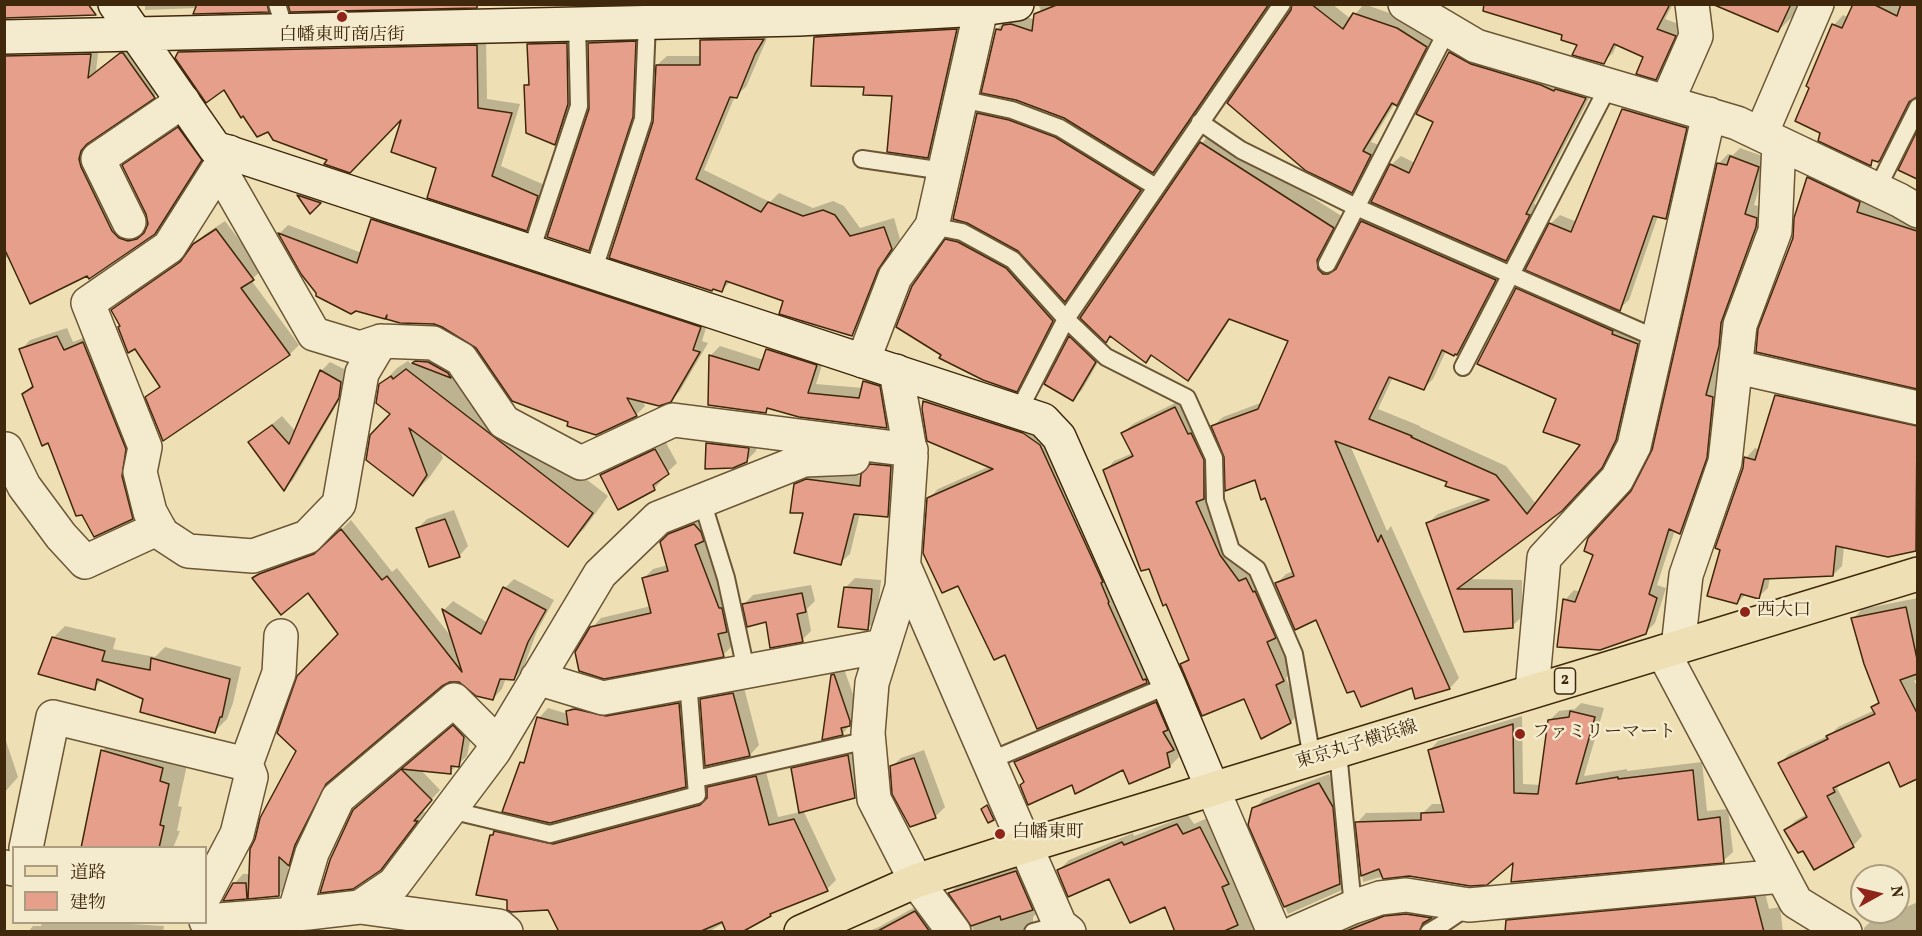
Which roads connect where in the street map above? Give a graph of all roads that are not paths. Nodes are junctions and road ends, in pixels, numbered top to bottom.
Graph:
1 (115, 4) edge
2 (1282, 4) edge
3 (1405, 4) edge
4 (1692, 4) edge
5 (1817, 4) edge
6 (1003, 6) edge
7 (281, 17) edge
8 (134, 19) edge
9 (647, 22) junction
10 (577, 23) junction
11 (1448, 30) junction
12 (4, 37) edge
13 (1609, 85) junction
14 (961, 99) junction
15 (183, 101) junction
16 (1667, 102) junction
17 (1917, 107) edge
18 (1709, 114) junction
19 (1200, 122) junction
20 (1770, 138) junction
21 (862, 159) dead end
22 (224, 160) junction
23 (944, 171) junction
24 (1156, 187) junction
25 (1877, 189) junction
26 (1356, 207) junction
27 (1917, 211) edge
28 (129, 222) dead end
29 (932, 226) junction
30 (531, 251) junction
31 (1327, 264) dead end
32 (593, 272) junction
33 (1510, 274) junction
34 (1066, 318) junction
35 (1658, 339) junction
36 (381, 341) junction
37 (863, 360) junction
38 (1463, 367) dead end
39 (1737, 367) junction
40 (896, 371) junction
41 (1917, 408) edge
42 (1018, 412) junction
43 (5, 444) edge
44 (911, 453) junction
45 (702, 501) junction
46 (159, 528) junction
47 (904, 566) junction
48 (1917, 574) edge
49 (281, 636) dead end
50 (883, 646) junction
51 (1671, 650) junction
52 (746, 670) junction
53 (537, 678) junction
54 (688, 681) junction
55 (1169, 685) junction
56 (1532, 691) junction
57 (868, 740) junction
58 (498, 744) junction
59 (1325, 755) junction
60 (989, 761) junction
61 (246, 764) junction
62 (696, 779) junction
63 (1213, 789) junction
64 (450, 810) junction
65 (26, 846) edge
66 (1026, 846) junction
67 (1782, 876) junction
68 (916, 881) junction
69 (207, 891) edge
70 (1469, 905) junction
71 (360, 906) junction
72 (1353, 907) junction
73 (294, 914) junction
74 (430, 917) junction
75 (207, 921) edge
76 (1828, 927) edge
77 (818, 928) edge
78 (1054, 930) edge
79 (382, 932) edge
80 (506, 932) edge
81 (954, 932) edge
82 (1274, 932) edge
83 (1296, 932) edge
84 (1429, 932) edge

1 - 8 street
2 - 19 lane
3 - 11 street
4 - 16 street
5 - 20 street
6 - 9 street
6 - 14 street
7 - 8 street
7 - 10 street
8 - 12 street
8 - 15 street
9 - 10 street
9 - 32 lane
10 - 30 lane
11 - 13 street
11 - 26 lane
13 - 16 street
13 - 33 lane
14 - 23 street
14 - 24 lane
15 - 22 street
15 - 28 street
16 - 18 street
17 - 25 lane
18 - 20 street
18 - 35 street
19 - 24 lane
19 - 26 lane
20 - 25 street
20 - 39 street
21 - 23 lane
22 - 30 street
22 - 36 street
22 - 46 street
23 - 29 street
24 - 34 lane
25 - 27 street
26 - 31 lane
26 - 33 lane
29 - 34 lane
29 - 37 street
30 - 32 street
32 - 37 street
33 - 35 lane
33 - 38 lane
34 - 42 lane
34 - 59 lane
35 - 56 street
36 - 44 street
36 - 46 street
37 - 40 street
39 - 41 street
39 - 51 street
40 - 42 street
40 - 44 street
42 - 55 street
43 - 46 street
44 - 45 street
44 - 47 street
45 - 52 lane
45 - 53 street
47 - 50 street
47 - 60 street
48 - 51 main road, 東京丸子横浜線 / 2
49 - 61 street
50 - 52 street
50 - 57 street
51 - 56 main road, 東京丸子横浜線 / 2
51 - 67 street
52 - 54 street
53 - 54 street
53 - 58 street
54 - 62 lane
55 - 60 lane
55 - 63 street
56 - 59 main road, 東京丸子横浜線 / 2
57 - 62 lane
57 - 68 street
58 - 64 street
58 - 73 street
59 - 63 main road, 東京丸子横浜線 / 2
59 - 72 lane
60 - 66 street
61 - 65 street
61 - 69 street
62 - 64 lane
63 - 66 main road, 東京丸子横浜線 / 2
63 - 82 street
64 - 71 street
66 - 68 main road, 東京丸子横浜線 / 2
66 - 78 street
67 - 70 street
67 - 76 street
68 - 77 main road, 東京丸子横浜線 / 2
68 - 81 street
70 - 72 street
70 - 84 lane
71 - 73 street
71 - 74 street
72 - 83 street
73 - 75 street
74 - 79 street
74 - 80 street

